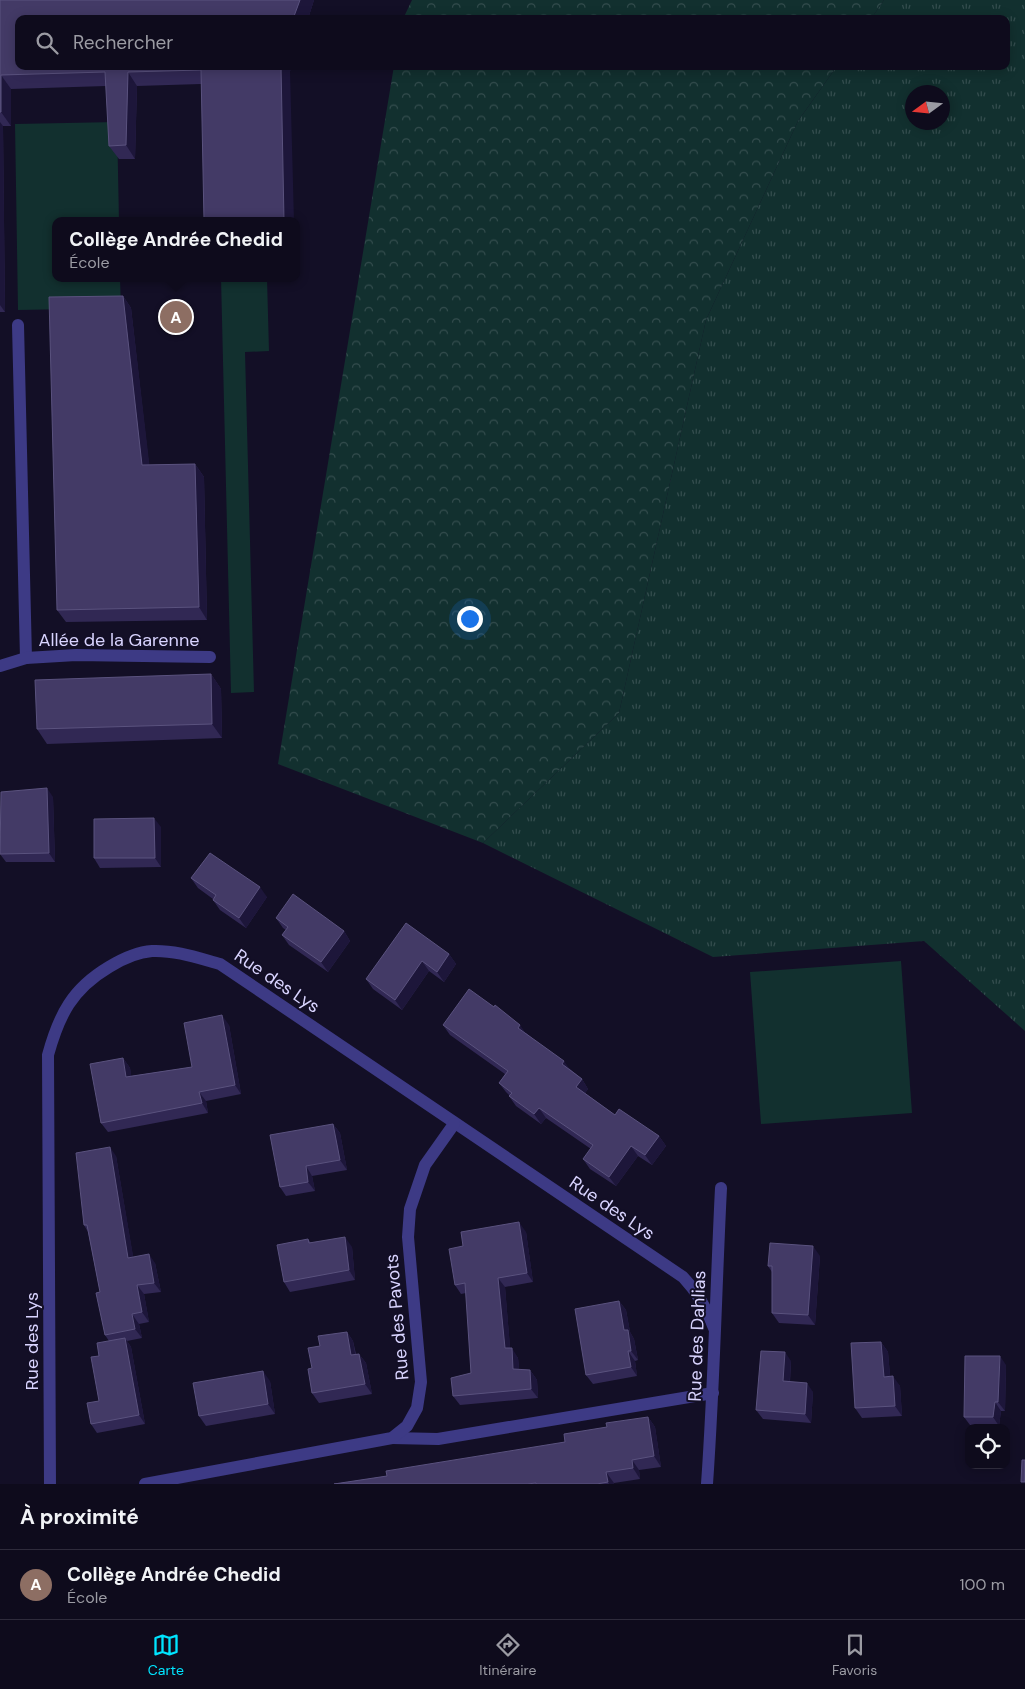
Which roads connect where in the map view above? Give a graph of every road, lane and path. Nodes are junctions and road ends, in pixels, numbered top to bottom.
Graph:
1 (18, 325) dead end
2 (210, 657) dead end
3 (26, 658) junction
4 (0, 666) edge
5 (454, 1124) junction
6 (720, 1188) dead end
7 (714, 1328) junction
8 (713, 1393) junction
9 (392, 1438) junction
10 (50, 1484) edge
11 (145, 1484) edge
12 (707, 1484) edge

1 - 3 street
2 - 3 street, Allée de la Garenne
3 - 4 street, Allée de la Garenne
5 - 7 street, Rue des Lys
5 - 9 street, Rue des Pavots
5 - 10 street, Rue des Lys
6 - 7 street, Rue des Dahlias
7 - 8 street, Rue des Dahlias
8 - 9 street
8 - 12 street, Rue des Dahlias
9 - 11 street

